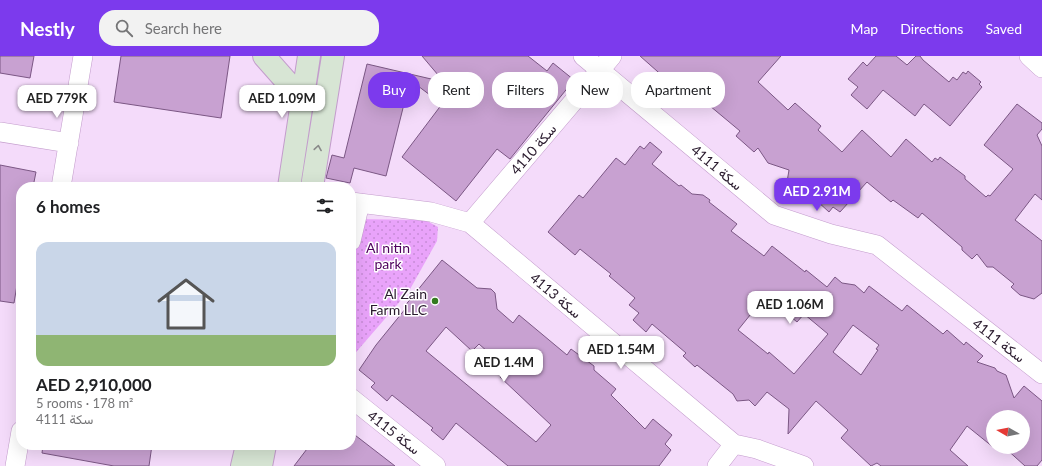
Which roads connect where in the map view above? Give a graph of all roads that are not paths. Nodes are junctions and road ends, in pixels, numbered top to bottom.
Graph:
1 (83, 56) edge
2 (264, 56) edge
3 (309, 56) edge
4 (333, 56) edge
5 (583, 56) edge
6 (612, 56) edge
7 (1029, 56) edge
8 (1042, 68) edge
9 (600, 71) junction
10 (302, 99) junction
11 (0, 132) edge
12 (68, 143) junction
13 (62, 182) edge
14 (289, 182) edge
15 (313, 182) edge
16 (356, 203) edge
17 (470, 223) junction
18 (1040, 367) edge
19 (356, 402) edge
20 (734, 444) junction
21 (18, 450) edge
22 (246, 450) edge
23 (264, 450) edge
24 (15, 466) edge
25 (242, 466) edge
26 (261, 466) edge
27 (436, 466) edge
28 (716, 466) edge
29 (804, 466) edge

1 - 12 street
2 - 10 main road
3 - 10 main road
15 -> 4 main road
5 - 9 street, سكة 4111
6 - 9 street, سكة 4110
7 - 8 street
9 - 17 street, سكة 4110
9 - 18 street, سكة 4111
10 - 14 main road
11 - 12 street
12 - 13 street
16 - 17 street, سكة 4113
17 - 20 street, سكة 4113
19 - 27 street, سكة 4115
20 - 28 street
20 - 29 street, سكة 4113
21 - 24 street
22 - 25 main road
23 - 26 main road

